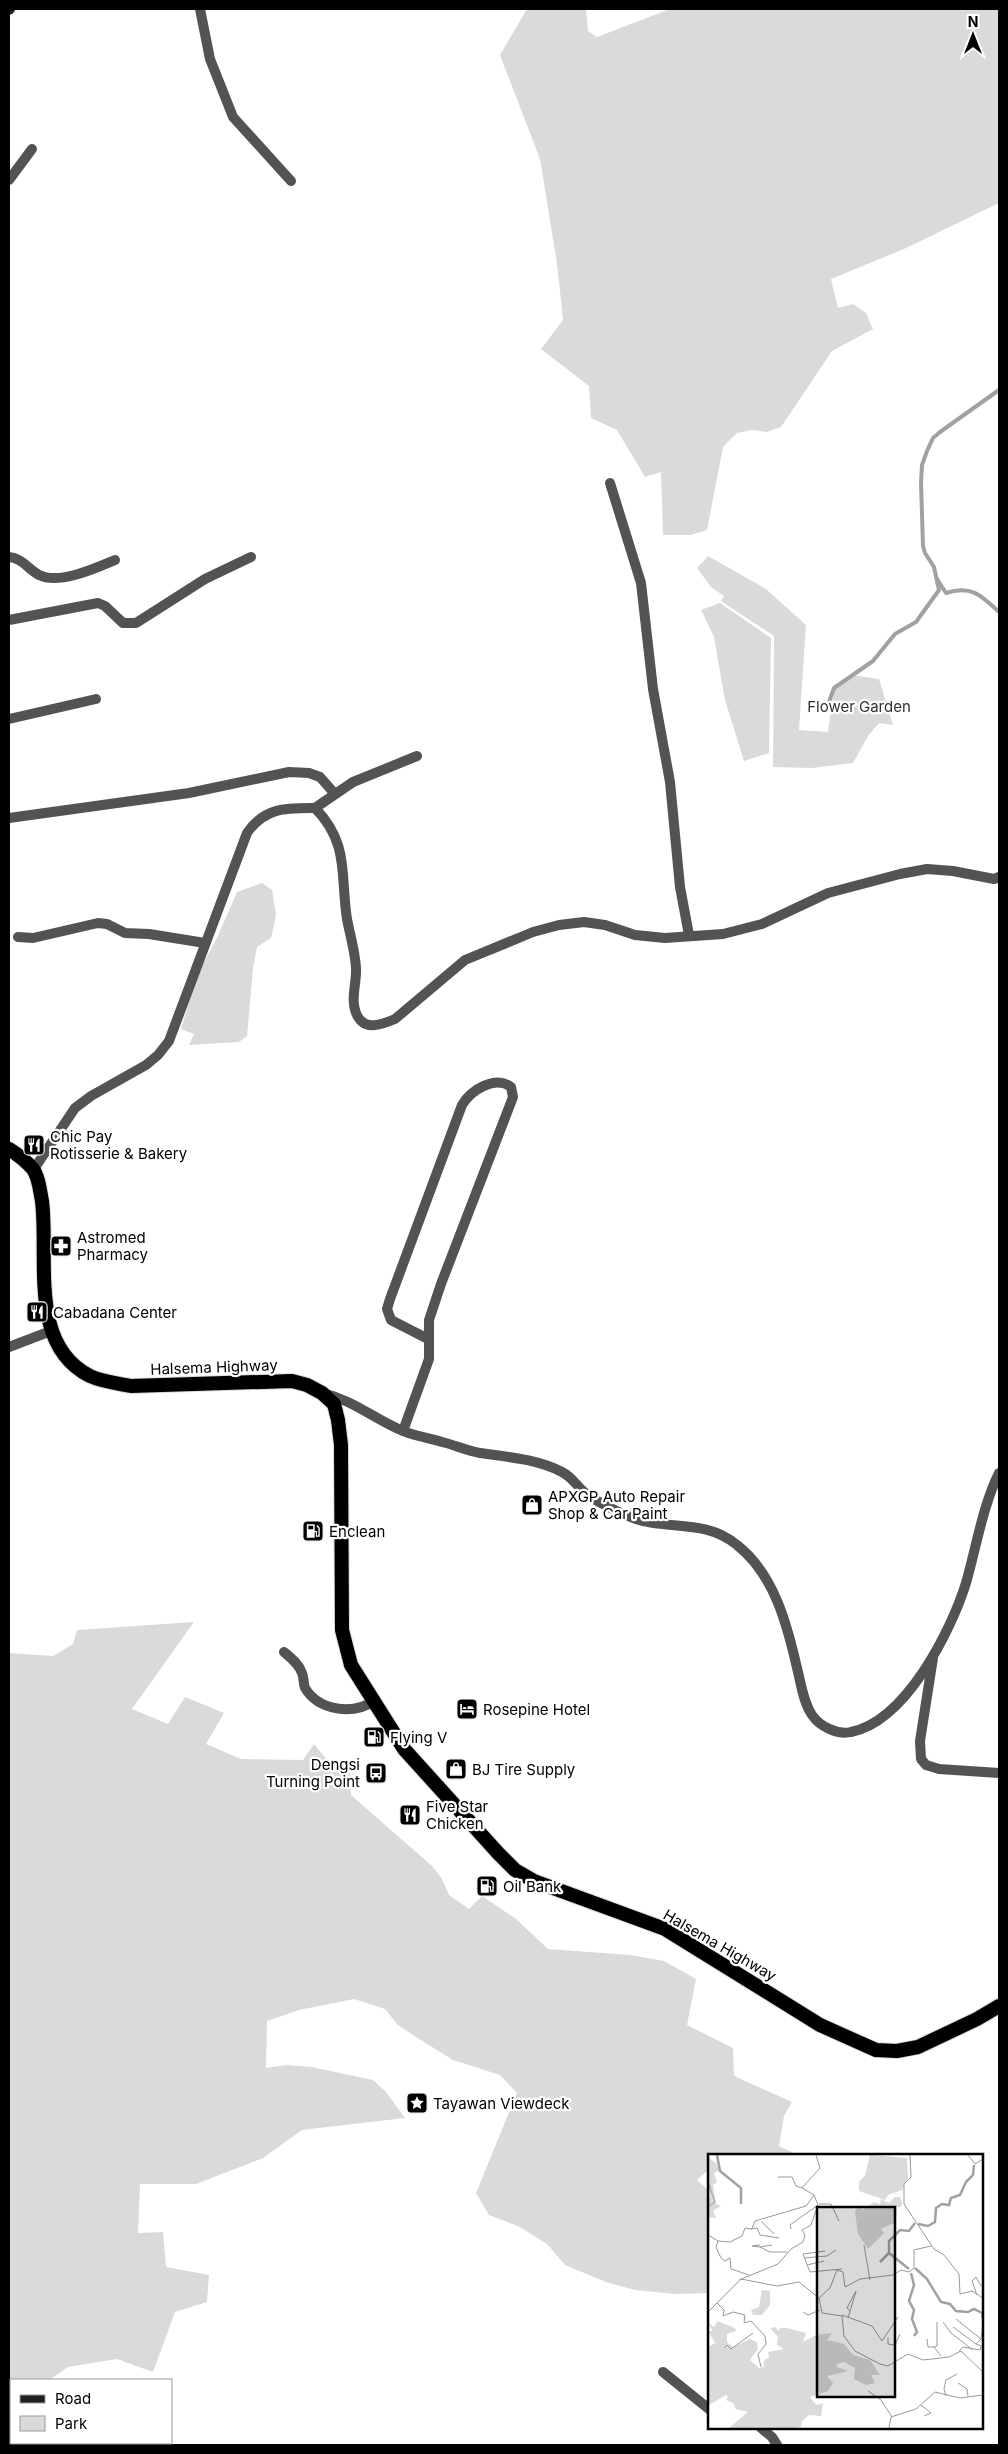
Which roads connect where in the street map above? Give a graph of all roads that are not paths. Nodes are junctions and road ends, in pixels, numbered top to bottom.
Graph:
1 (200, 9) edge
2 (32, 150) dead end
3 (9, 180) edge
4 (291, 181) dead end
5 (610, 482) dead end
6 (9, 557) edge
7 (251, 557) dead end
8 (115, 560) dead end
9 (9, 620) edge
10 (96, 699) dead end
11 (9, 719) edge
12 (417, 756) dead end
13 (335, 794) junction
14 (315, 808) junction
15 (9, 818) edge
16 (999, 877) edge
17 (689, 935) junction
18 (18, 937) dead end
19 (205, 943) junction
20 (9, 1149) edge
21 (34, 1170) junction
22 (51, 1331) junction
23 (428, 1339) junction
24 (9, 1347) edge
25 (322, 1393) junction
26 (403, 1431) junction
27 (999, 1473) edge
28 (284, 1652) dead end
29 (933, 1655) junction
30 (929, 1679) junction
31 (912, 1688) junction
32 (374, 1701) junction
33 (999, 1773) edge
34 (999, 2006) edge
35 (663, 2372) dead end
36 (708, 2408) edge
37 (762, 2429) edge
38 (777, 2445) edge

1 - 4 street
2 - 3 street
5 - 17 street
6 - 8 street
7 - 9 street
10 - 11 street
12 - 13 street
13 - 14 street
13 - 15 street
14 - 17 street
14 - 19 street
16 - 17 street
18 - 19 street
19 - 21 street
20 - 21 highway
21 - 22 highway, Halsema Highway
22 - 24 street
22 - 25 highway, Halsema Highway
23 - 23 street
23 - 26 street
25 - 26 street
25 - 32 highway, Halsema Highway
26 - 31 street
27 - 29 street
28 - 32 street
29 - 30 street
29 - 31 street
30 - 31 street
30 - 33 street
32 - 34 highway, Halsema Highway
35 - 36 street
37 - 38 street

